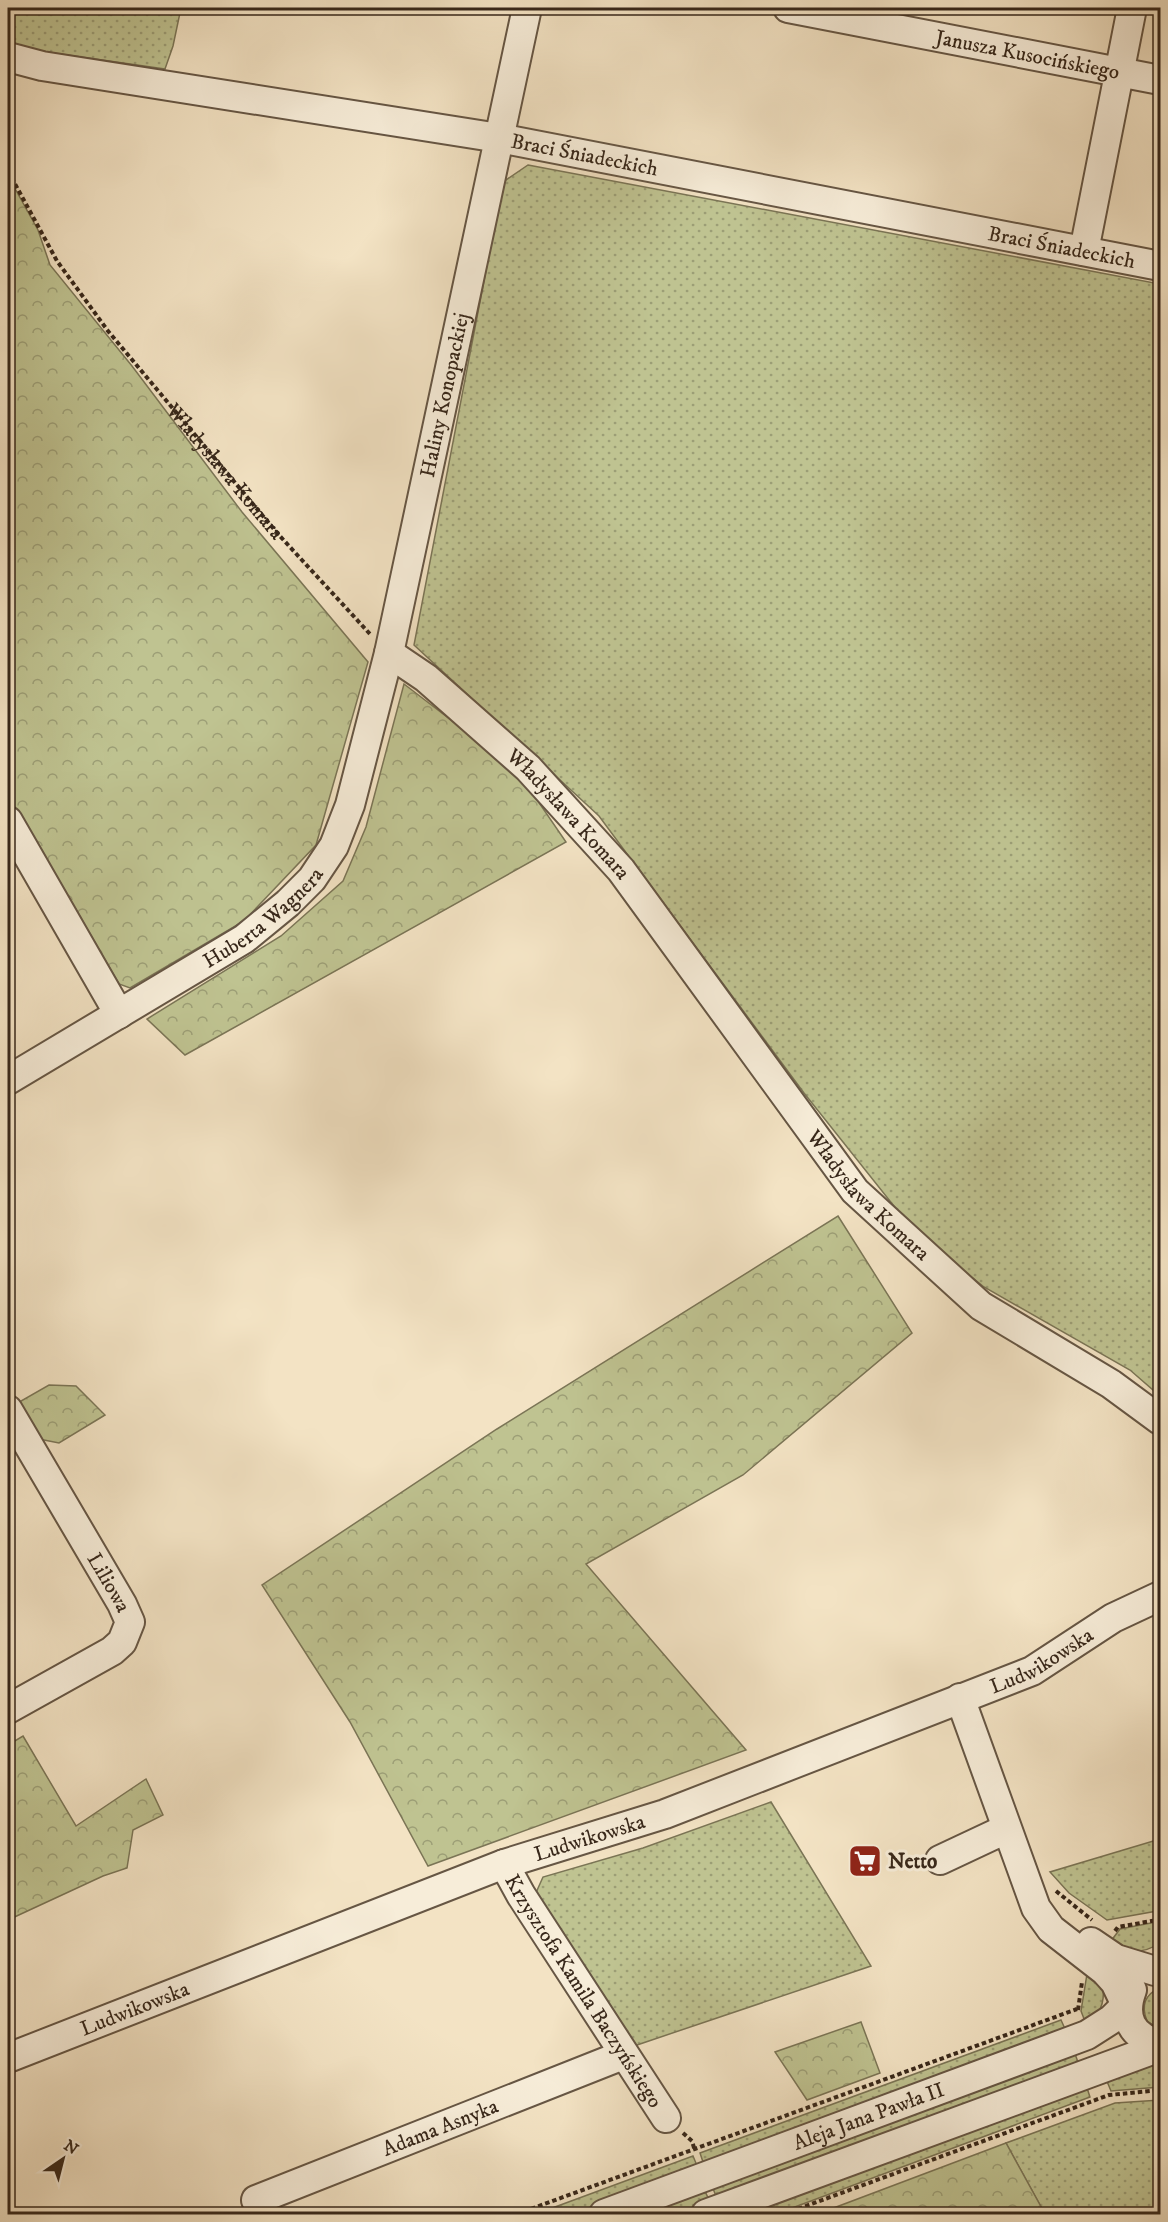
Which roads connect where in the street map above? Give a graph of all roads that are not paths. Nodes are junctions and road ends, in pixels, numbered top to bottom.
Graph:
1 (527, 8) edge
2 (788, 8) edge
3 (1132, 8) edge
4 (8, 57) edge
5 (1121, 72) junction
6 (1161, 80) edge
7 (499, 138) junction
8 (1084, 251) junction
9 (1161, 266) edge
10 (389, 653) junction
11 (8, 821) edge
12 (119, 1014) junction
13 (8, 1080) edge
14 (8, 1410) edge
15 (1161, 1420) edge
16 (1161, 1596) edge
17 (960, 1698) junction
18 (8, 1709) edge
19 (1006, 1829) junction
20 (940, 1860) dead end
21 (504, 1864) junction
22 (1027, 1885) junction
23 (1159, 1969) edge
24 (1126, 2005) junction
25 (1161, 2045) edge
26 (623, 2055) junction
27 (8, 2058) edge
28 (666, 2118) dead end
29 (256, 2200) dead end
30 (604, 2214) edge
31 (706, 2214) edge

1 - 7 street, Haliny Konopackiej
2 - 5 street, Janusza Kusocińskiego
3 - 5 street
4 - 7 street, Braci Śniadeckich
5 - 6 street, Janusza Kusocińskiego
5 - 8 street
7 - 8 street, Braci Śniadeckich
7 - 10 street, Haliny Konopackiej
8 - 9 street, Braci Śniadeckich
10 - 12 street, Huberta Wagnera
10 - 15 street, Władysława Komara
11 - 12 street
12 - 13 street, Huberta Wagnera
14 - 18 street, Liliowa
16 - 17 street, Ludwikowska
17 - 19 street
17 - 21 street, Ludwikowska
19 - 20 street
19 - 22 street
21 - 26 street, Krzysztofa Kamila Baczyńskiego
21 - 27 street, Ludwikowska
22 - 23 street
22 - 24 street
23 - 24 street, Aleja Jana Pawła II
24 - 25 street
24 - 30 street, Aleja Jana Pawła II
25 - 31 street, Aleja Jana Pawła II
26 - 28 street, Krzysztofa Kamila Baczyńskiego
26 - 29 street, Adama Asnyka

